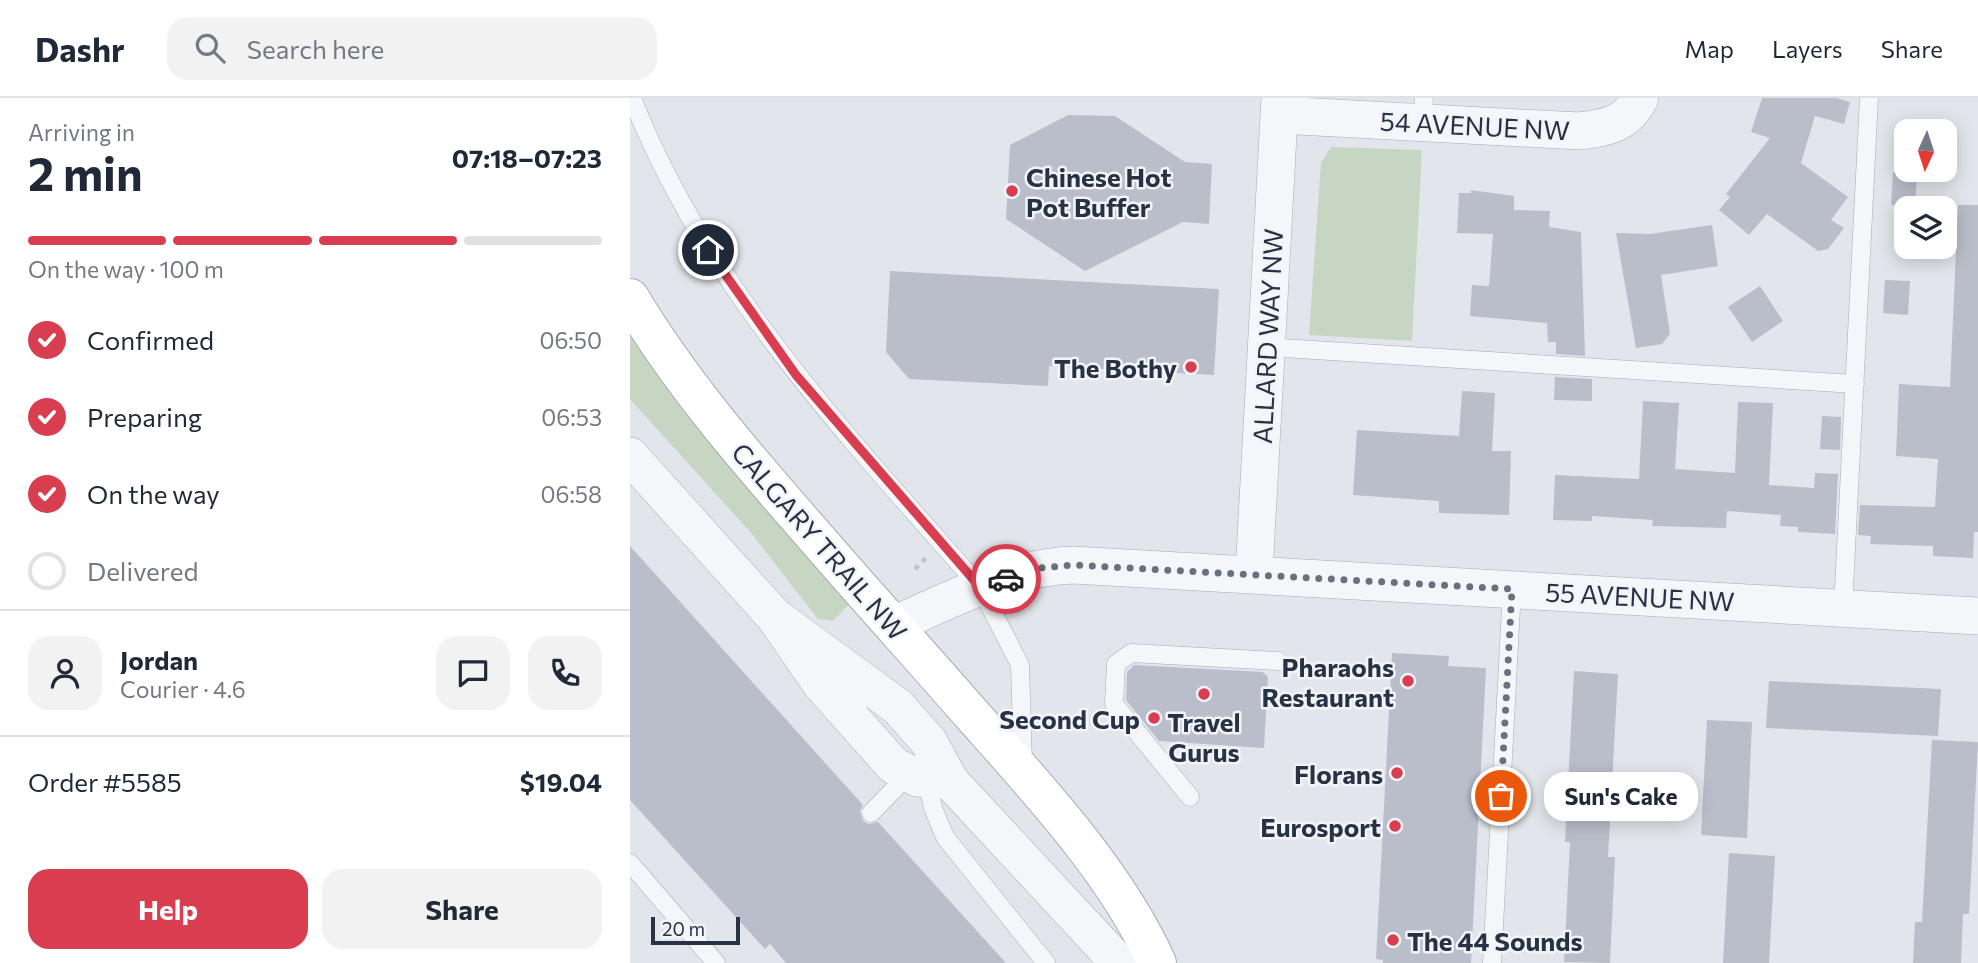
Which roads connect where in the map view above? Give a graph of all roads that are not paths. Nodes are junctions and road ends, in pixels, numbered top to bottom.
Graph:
1 (632, 98) edge
2 (1869, 98) edge
3 (1280, 106) edge
4 (1633, 108) edge
5 (1423, 111) edge
6 (630, 298) edge
7 (1266, 347) junction
8 (1855, 384) junction
9 (630, 456) edge
10 (1254, 573) junction
11 (980, 587) junction
12 (1512, 589) junction
13 (1843, 608) junction
14 (1978, 616) edge
15 (892, 625) junction
16 (1278, 661) dead end
17 (1023, 773) junction
18 (929, 779) junction
19 (1190, 797) dead end
20 (871, 813) dead end
21 (630, 863) edge
22 (716, 963) edge
23 (1046, 963) edge
24 (1119, 963) edge
25 (1157, 963) edge
26 (1492, 963) edge

1 - 11 lane
2 - 8 lane
3 - 5 street, 54 AVENUE NW
3 - 7 street, ALLARD WAY NW
4 - 5 street, 54 AVENUE NW
6 - 15 main road, CALGARY TRAIL NW
7 - 8 lane
7 - 10 street, ALLARD WAY NW
8 - 13 lane
9 - 18 street
10 - 11 street, 55 AVENUE NW
10 - 12 street, 55 AVENUE NW
11 - 15 street, 55 AVENUE NW
11 - 17 lane
12 - 13 street, 55 AVENUE NW
12 - 26 lane
13 - 14 street, 55 AVENUE NW
15 - 17 main road, CALGARY TRAIL NW
16 - 19 lane
17 - 25 main road, CALGARY TRAIL NW
18 - 20 lane
18 - 23 lane
18 - 24 street
21 - 22 lane

